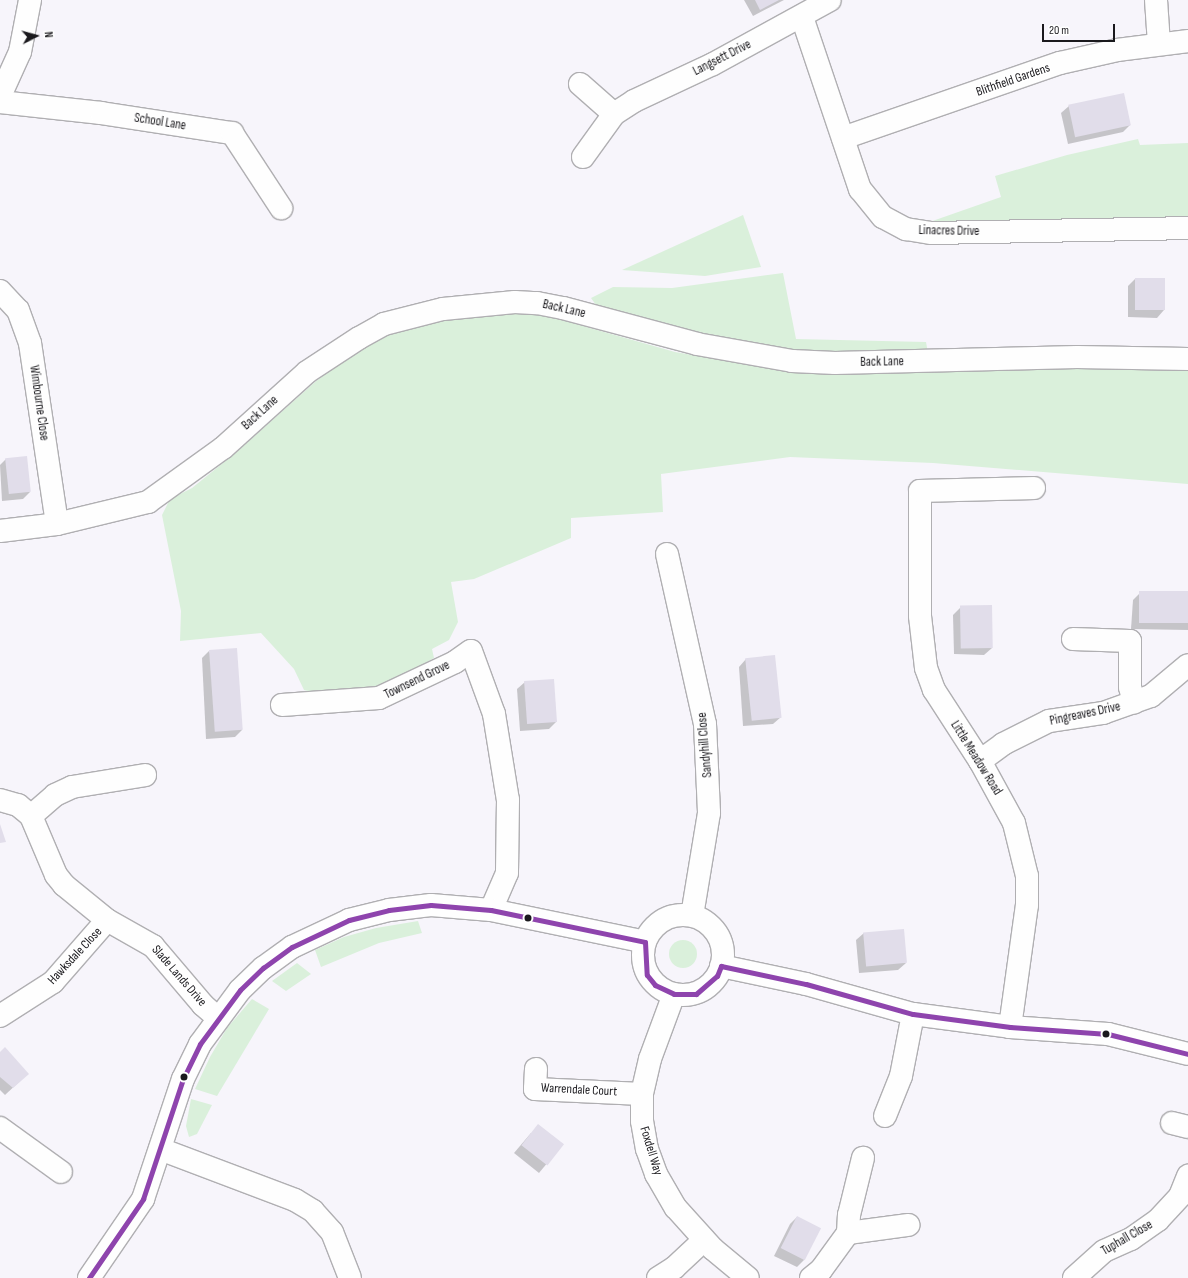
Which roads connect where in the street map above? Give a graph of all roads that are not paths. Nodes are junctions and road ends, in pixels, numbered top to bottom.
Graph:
1 (30, 0) edge
2 (830, 0) edge
3 (1156, 0) edge
4 (802, 17) junction
5 (1188, 41) edge
6 (1159, 44) junction
7 (580, 84) dead end
8 (0, 96) edge
9 (0, 102) edge
10 (614, 114) junction
11 (843, 138) junction
12 (583, 157) dead end
13 (281, 208) dead end
14 (1188, 228) edge
15 (0, 290) edge
16 (1188, 359) edge
17 (1034, 488) dead end
18 (57, 524) junction
19 (0, 531) edge
20 (667, 554) dead end
21 (1073, 639) dead end
22 (1188, 665) edge
23 (1134, 704) junction
24 (282, 705) dead end
25 (980, 761) junction
26 (145, 775) dead end
27 (0, 800) edge
28 (31, 816) junction
29 (491, 910) junction
30 (692, 916) junction
31 (107, 920) junction
32 (646, 942) junction
33 (721, 966) junction
34 (674, 994) junction
35 (913, 1014) junction
36 (0, 1016) edge
37 (217, 1017) junction
38 (1010, 1027) junction
39 (1188, 1054) edge
40 (536, 1069) dead end
41 (642, 1094) junction
42 (885, 1116) dead end
43 (0, 1128) edge
44 (160, 1149) junction
45 (863, 1158) dead end
46 (61, 1172) dead end
47 (1188, 1176) edge
48 (908, 1226) dead end
49 (848, 1233) junction
50 (704, 1240) junction
51 (88, 1276) edge
52 (350, 1278) edge
53 (658, 1278) edge
54 (748, 1278) edge
55 (811, 1278) edge
56 (1074, 1278) edge

1 - 8 street
2 - 4 street, Langsett Drive
3 - 6 street
4 - 10 street, Langsett Drive
4 - 11 street, Linacres Drive
5 - 6 street, Blithfield Gardens
6 - 11 street, Blithfield Gardens
7 - 10 street
9 - 13 street, School Lane
10 - 12 street, Langsett Drive
11 - 14 street, Linacres Drive
15 - 18 street, Wimbourne Close
16 - 18 street, Back Lane
17 - 25 street, Little Meadow Road
18 - 19 street, Back Lane
20 - 30 street, Sandyhill Close
21 - 23 street
22 - 23 street, Pingreaves Drive
23 - 25 street, Pingreaves Drive
24 - 29 street, Townsend Grove
25 - 38 street, Little Meadow Road
26 - 28 street
27 - 28 street
28 - 31 street, Slade Lands Drive
29 - 32 street
29 - 37 street
30 - 32 street
30 - 33 street
31 - 36 street, Hawksdale Close
31 - 37 street, Slade Lands Drive
32 - 34 street
33 - 34 street
33 - 35 street
34 - 41 street, Foxdell Way
35 - 38 street
35 - 42 street
37 - 44 street
38 - 39 street
40 - 41 street, Warrendale Court
41 - 50 street, Foxdell Way
43 - 46 street
44 - 51 street
44 - 52 street
45 - 49 street
47 - 56 street, Tuphall Close
48 - 49 street
49 - 55 street
50 - 53 street
50 - 54 street, Foxdell Way

